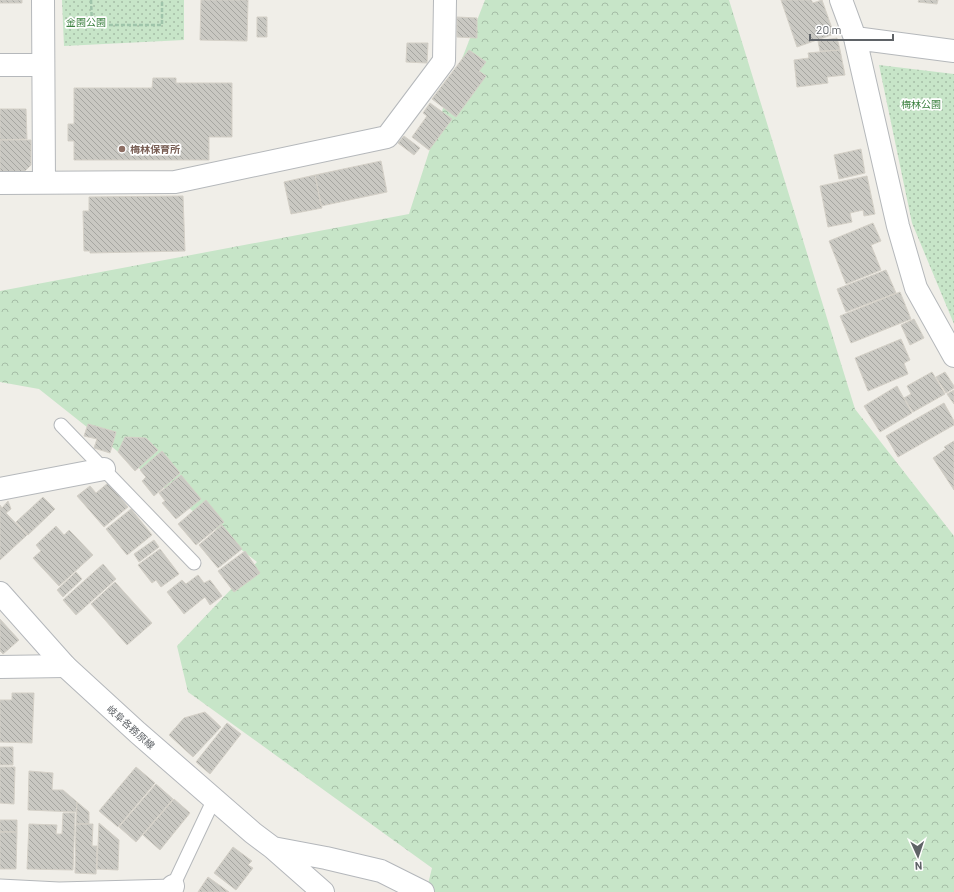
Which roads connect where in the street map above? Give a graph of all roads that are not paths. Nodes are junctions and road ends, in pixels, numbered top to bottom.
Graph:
1 (43, 0) edge
2 (445, 0) edge
3 (841, 0) edge
4 (855, 38) junction
5 (954, 51) edge
6 (0, 65) edge
7 (43, 65) junction
8 (44, 182) junction
9 (0, 183) edge
10 (954, 356) edge
11 (62, 425) dead end
12 (104, 469) junction
13 (0, 489) edge
14 (194, 563) dead end
15 (0, 593) edge
16 (65, 666) junction
17 (0, 667) edge
18 (214, 799) junction
19 (273, 848) junction
20 (0, 886) edge
21 (172, 889) edge
22 (323, 892) edge
23 (423, 892) edge

1 - 7 street
2 - 8 street
3 - 4 street
4 - 5 street
4 - 10 street
6 - 7 street
7 - 8 street
8 - 9 street
11 - 12 lane
12 - 13 street
12 - 14 lane
15 - 16 street, 岐阜各務原線
16 - 17 street
16 - 18 street, 岐阜各務原線
18 - 19 street, 岐阜各務原線
18 - 21 lane
19 - 22 street, 岐阜各務原線
19 - 23 street, 岐阜各務原線
20 - 21 lane

